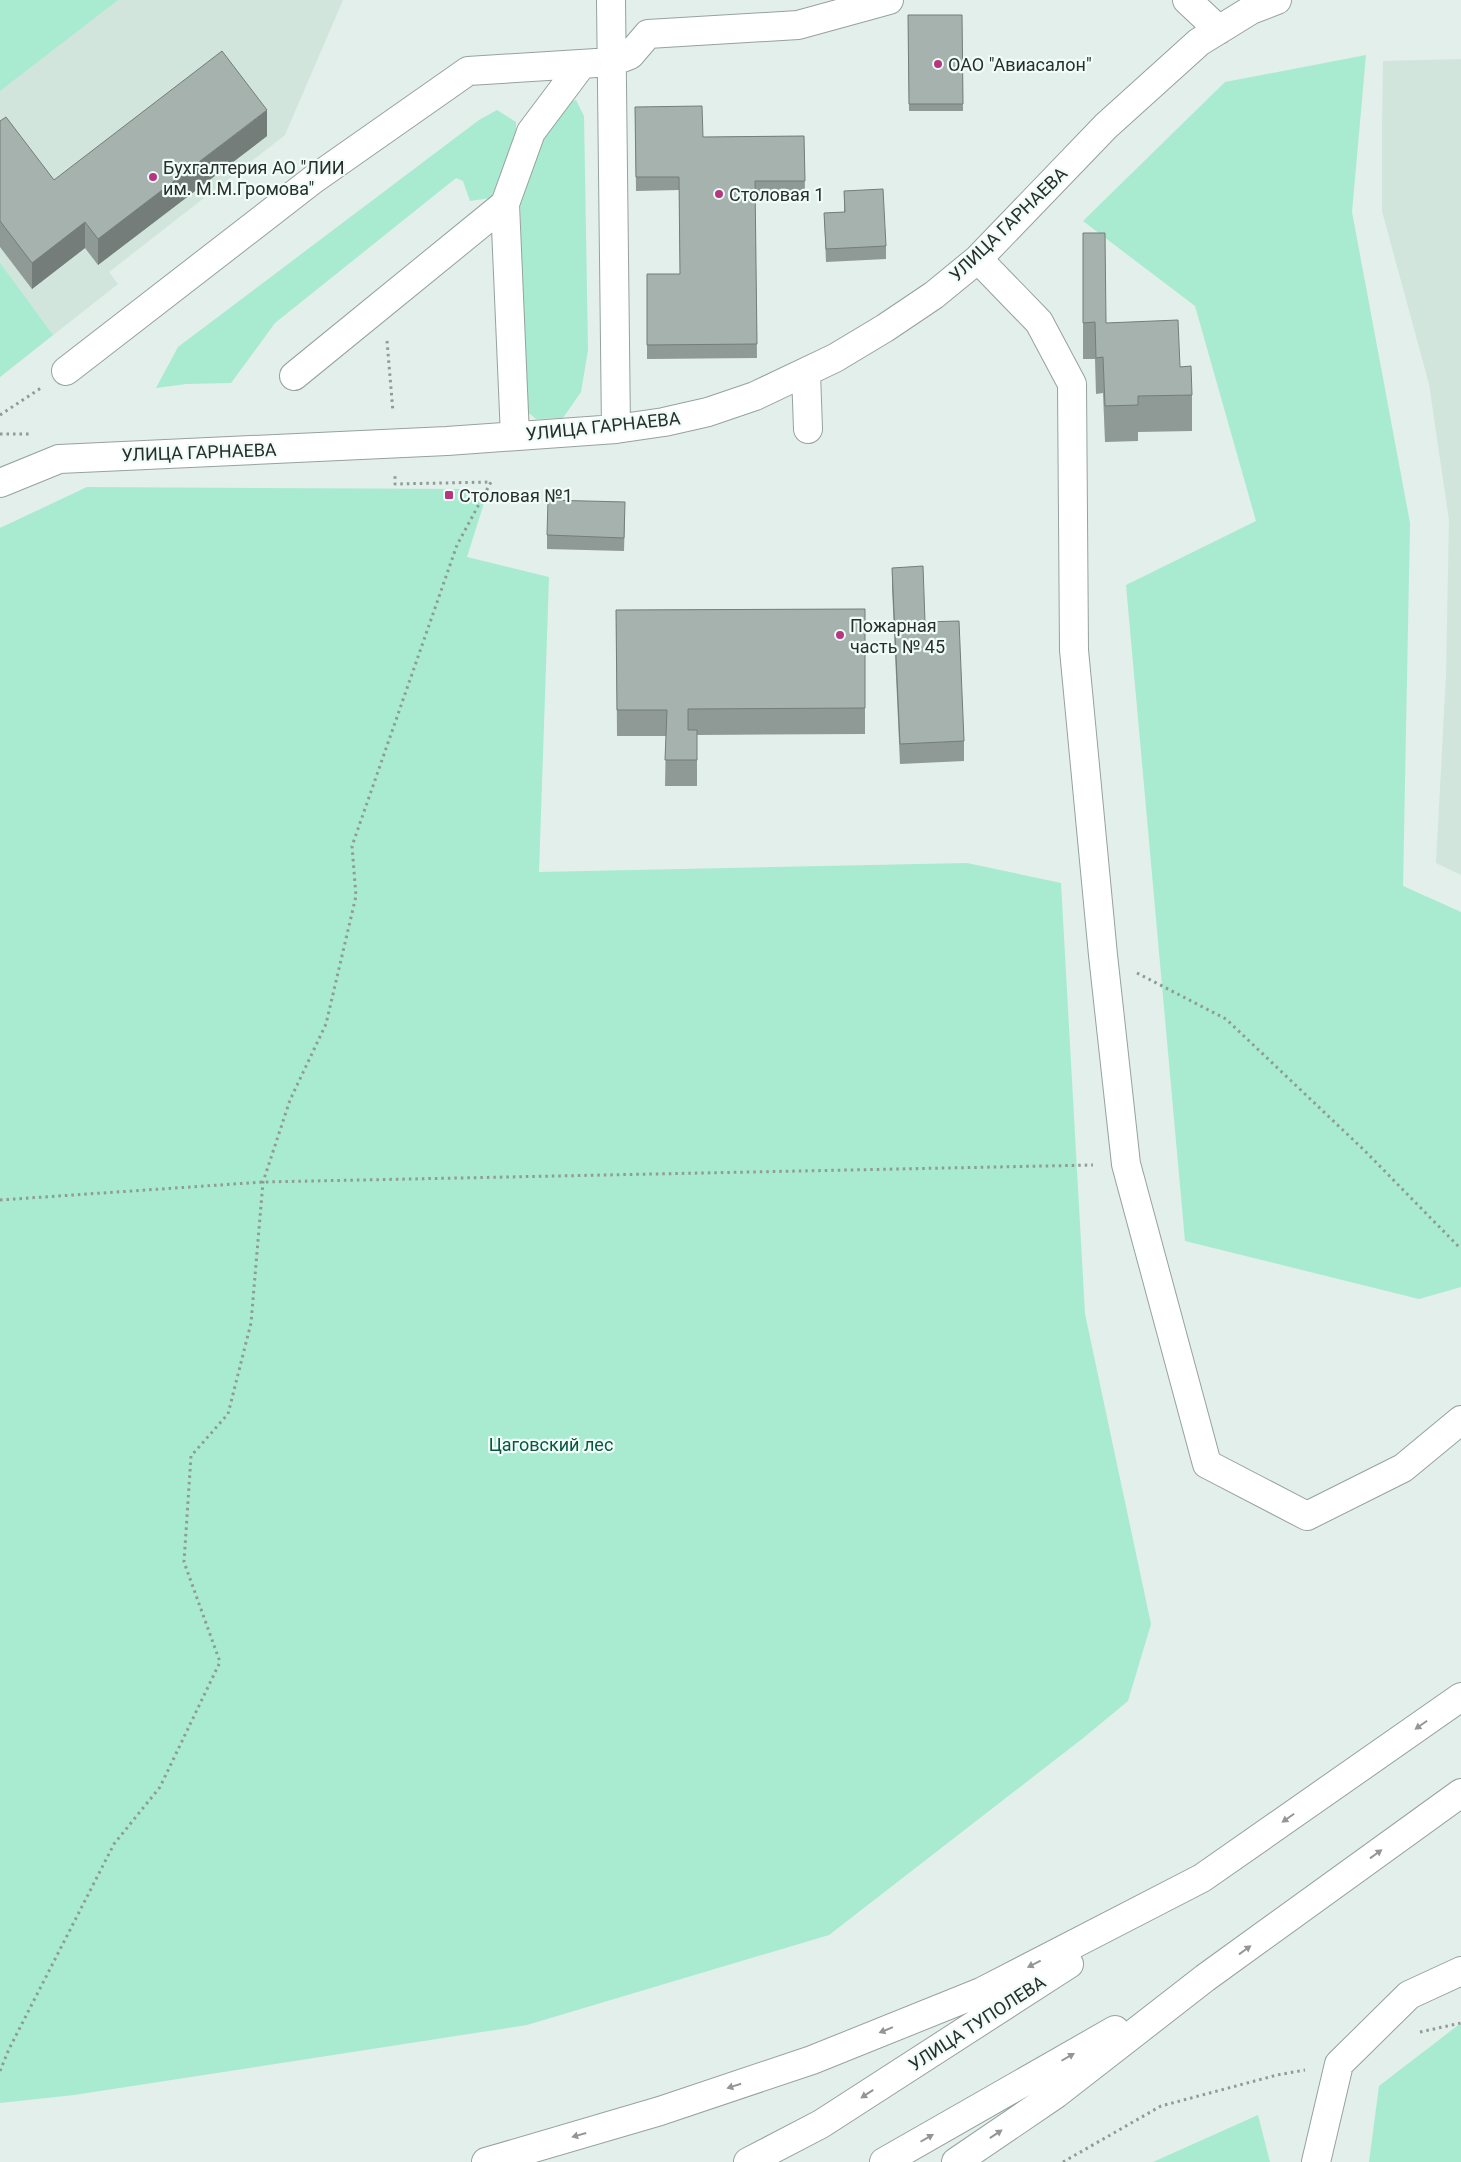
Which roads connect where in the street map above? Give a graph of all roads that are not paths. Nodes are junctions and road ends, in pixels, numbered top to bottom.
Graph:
1 (611, 0) edge
2 (889, 0) edge
3 (1187, 0) edge
4 (1278, 0) edge
5 (1219, 30) junction
6 (612, 62) junction
7 (582, 64) junction
8 (505, 204) junction
9 (978, 259) junction
10 (66, 371) road end
11 (806, 373) junction
12 (294, 376) dead end
13 (616, 428) junction
14 (808, 429) dead end
15 (515, 436) junction
16 (0, 483) edge
17 (1461, 1420) edge
18 (1461, 1697) edge
19 (1461, 1793) edge
20 (1202, 1878) junction
21 (1461, 1971) edge
22 (1205, 1978) junction
23 (486, 2162) edge
24 (748, 2162) edge
25 (884, 2162) edge
26 (956, 2162) edge
27 (1316, 2162) edge

1 - 6 main road
2 - 6 main road
3 - 5 main road
4 - 5 main road, УЛИЦА ГАРНАЕВА
5 - 9 main road, УЛИЦА ГАРНАЕВА
6 - 7 main road
6 - 13 main road
7 - 8 main road
7 - 10 main road
8 - 12 main road
8 - 15 main road
9 - 11 main road, УЛИЦА ГАРНАЕВА
9 - 17 main road
11 - 13 main road, УЛИЦА ГАРНАЕВА
11 - 14 main road
13 - 15 main road, УЛИЦА ГАРНАЕВА
15 - 16 main road, УЛИЦА ГАРНАЕВА
18 -> 20 main road
22 -> 19 main road
20 -> 23 main road
20 -> 24 main road, УЛИЦА ТУПОЛЕВА
21 - 27 main road
25 -> 22 main road
26 -> 22 main road

